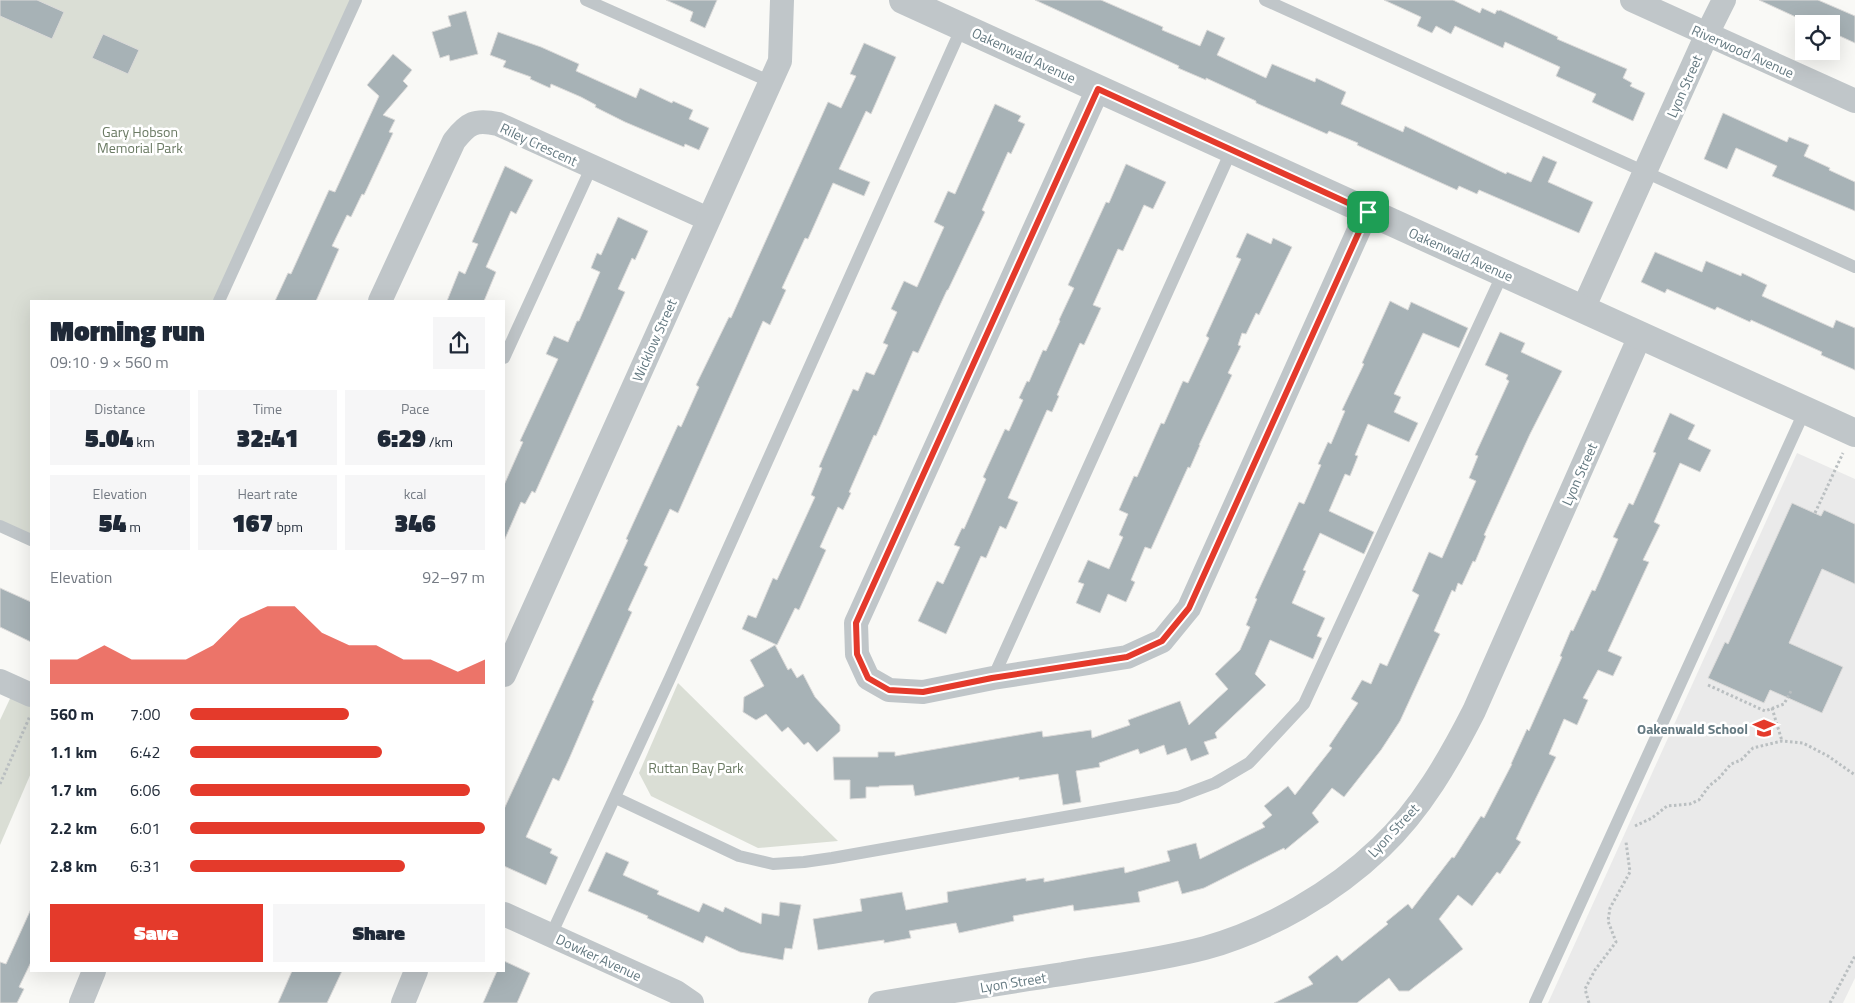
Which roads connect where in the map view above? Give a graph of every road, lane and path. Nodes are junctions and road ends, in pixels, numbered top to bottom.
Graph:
1 (356, 0) edge
2 (586, 0) edge
3 (782, 0) edge
4 (903, 0) edge
5 (1265, 0) edge
6 (1632, 0) edge
7 (1724, 0) edge
8 (962, 27) junction
9 (1707, 34) junction
10 (771, 82) junction
11 (1098, 89) junction
12 (1855, 102) edge
13 (1232, 149) junction
14 (591, 168) junction
15 (1645, 172) junction
16 (1368, 212) junction
17 (708, 219) junction
18 (1855, 267) edge
19 (1503, 273) junction
20 (219, 300) edge
21 (380, 300) edge
22 (1583, 309) junction
23 (1640, 336) junction
24 (505, 356) edge
25 (1804, 410) junction
26 (1854, 432) edge
27 (1815, 513) dead end
28 (0, 526) edge
29 (30, 540) edge
30 (505, 673) edge
31 (992, 678) junction
32 (0, 682) edge
33 (1708, 685) dead end
34 (1791, 691) dead end
35 (30, 695) edge
36 (1772, 708) junction
37 (30, 716) edge
38 (1782, 741) junction
39 (1855, 775) edge
40 (0, 784) edge
41 (616, 798) junction
42 (1630, 833) dead end
43 (1626, 841) dead end
44 (505, 914) edge
45 (551, 935) junction
46 (1855, 956) edge
47 (94, 972) edge
48 (416, 972) edge
49 (81, 1003) edge
50 (403, 1003) edge
51 (692, 1003) edge
52 (880, 1003) edge
53 (1536, 1003) edge
54 (1589, 1003) edge
55 (1830, 1003) edge

1 - 20 lane
2 - 10 lane
3 - 10 street, Wicklow Street
4 - 8 street, Oakenwald Avenue
5 - 15 lane
6 - 9 street, Riverwood Avenue
7 - 9 street, Lyon Street
8 - 11 street, Oakenwald Avenue
8 - 41 lane
9 - 12 street, Riverwood Avenue
9 - 15 street, Lyon Street
10 - 17 street, Wicklow Street
11 - 13 street, Oakenwald Avenue
11 - 31 street
13 - 16 street, Oakenwald Avenue
13 - 31 lane
14 - 17 street, Riley Crescent
14 - 21 street, Riley Crescent
14 - 24 lane
15 - 18 lane
15 - 22 street, Lyon Street
16 - 19 street, Oakenwald Avenue
16 - 31 street
17 - 30 street, Wicklow Street
19 - 22 street, Oakenwald Avenue
19 - 41 lane
22 - 23 street, Oakenwald Avenue
23 - 25 street, Oakenwald Avenue
23 - 52 street, Lyon Street
25 - 26 street, Oakenwald Avenue
25 - 53 lane
26 - 27 path
28 - 29 lane
32 - 35 street
33 - 36 path
34 - 36 path
36 - 38 path
37 - 40 path
38 - 39 path
38 - 42 path
41 - 45 lane
43 - 54 path
44 - 45 street, Dowker Avenue
45 - 51 street, Dowker Avenue
46 - 55 path
47 - 49 street
48 - 50 street

